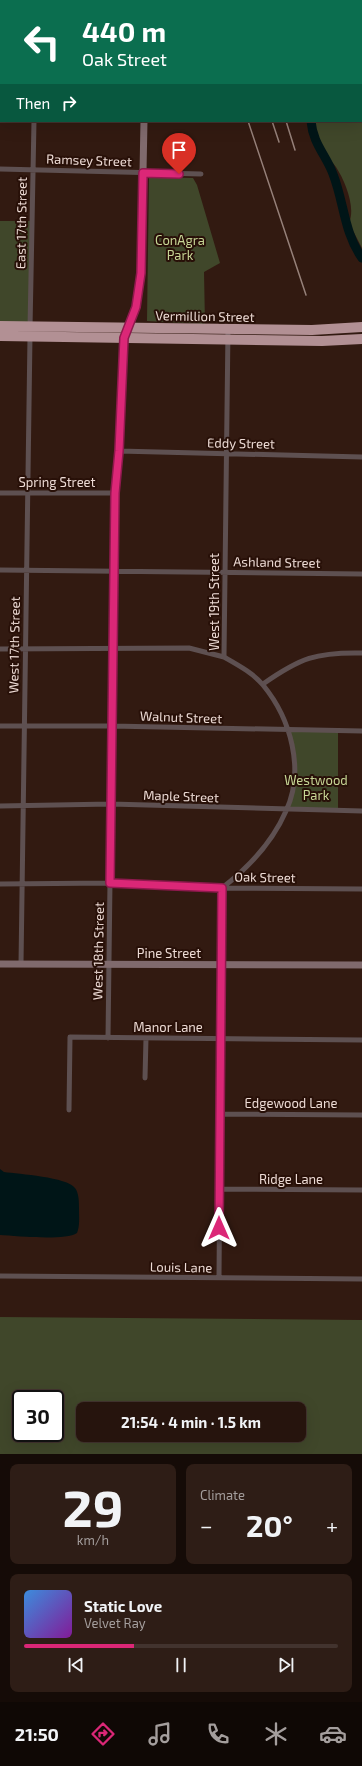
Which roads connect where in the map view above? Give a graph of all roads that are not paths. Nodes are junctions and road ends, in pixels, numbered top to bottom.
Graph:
1 (34, 122) edge
2 (144, 122) edge
3 (0, 169) edge
4 (33, 170) junction
5 (143, 173) junction
6 (201, 174) dead end
7 (0, 326) edge
8 (362, 327) edge
9 (129, 328) junction
10 (30, 331) junction
11 (228, 334) junction
12 (0, 336) edge
13 (124, 338) junction
14 (362, 339) edge
15 (119, 451) junction
16 (226, 454) junction
17 (362, 456) edge
18 (0, 493) edge
19 (27, 493) junction
20 (115, 493) junction
21 (0, 570) edge
22 (26, 570) junction
23 (113, 570) junction
24 (225, 572) junction
25 (362, 574) edge
26 (113, 647) junction
27 (0, 649) edge
28 (24, 649) junction
29 (362, 653) edge
30 (224, 657) junction
31 (263, 684) junction
32 (0, 726) edge
33 (24, 726) junction
34 (112, 726) junction
35 (289, 730) junction
36 (362, 731) edge
37 (110, 804) junction
38 (0, 806) edge
39 (22, 806) junction
40 (287, 810) junction
41 (362, 811) edge
42 (110, 883) junction
43 (0, 884) edge
44 (21, 884) junction
45 (222, 888) junction
46 (362, 889) edge
47 (0, 964) edge
48 (21, 964) junction
49 (109, 964) junction
50 (220, 965) junction
51 (362, 965) edge
52 (108, 1038) junction
53 (146, 1038) junction
54 (220, 1038) junction
55 (362, 1040) edge
56 (145, 1078) dead end
57 (69, 1110) dead end
58 (220, 1114) junction
59 (362, 1115) edge
60 (219, 1189) junction
61 (362, 1190) edge
62 (0, 1276) edge
63 (219, 1278) junction
64 (362, 1278) edge

1 - 4 street, East 17th Street
2 - 5 street
3 - 4 street, Ramsey Street
4 - 5 street, Ramsey Street
4 - 10 street, East 17th Street
5 - 6 street, Ramsey Street
5 - 9 street
7 - 10 highway, Vermillion Street
8 - 11 highway, Vermillion Street
9 - 10 highway, Vermillion Street
9 - 11 highway, Vermillion Street
9 - 13 street
10 - 12 highway, Vermillion Street
10 - 13 highway, Vermillion Street
10 - 19 street, West 17th Street
11 - 13 highway, Vermillion Street
11 - 14 highway, Vermillion Street
11 - 16 street, West 19th Street
13 - 15 street, West 18th Street
15 - 16 street, Eddy Street
15 - 20 street, West 18th Street
16 - 17 street, Eddy Street
16 - 24 street, West 19th Street
18 - 19 street, Spring Street
19 - 20 street, Spring Street
19 - 22 street, West 17th Street
20 - 23 street, West 18th Street
21 - 22 street, Ashland Street
22 - 23 street, Ashland Street
22 - 28 street, West 17th Street
23 - 24 street, Ashland Street
23 - 26 street, West 18th Street
24 - 25 street, Ashland Street
24 - 30 street, West 19th Street
26 - 28 street
26 - 30 street
26 - 34 street, West 18th Street
27 - 28 street
28 - 33 street, West 17th Street
29 - 31 street
30 - 31 street, West 19th Street
31 - 35 street, West 19th Street
32 - 33 street, Walnut Street
33 - 34 street, Walnut Street
33 - 39 street, West 17th Street
34 - 35 street, Walnut Street
34 - 37 street, West 18th Street
35 - 36 street, Walnut Street
35 - 40 street, West 19th Street
37 - 39 street, Maple Street
37 - 40 street, Maple Street
37 - 42 street, West 18th Street
38 - 39 street, Maple Street
39 - 44 street, West 17th Street
40 - 41 street, Maple Street
40 - 45 street, West 19th Street
42 - 44 street, Oak Street
42 - 45 street, Oak Street
42 - 49 street, West 18th Street
43 - 44 street, Oak Street
44 - 48 street, West 17th Street
45 - 46 street, Oak Street
45 - 50 street
47 - 48 street, Pine Street
48 - 49 street, Pine Street
49 - 50 street, Pine Street
49 - 52 street, West 18th Street
50 - 51 street, Pine Street
50 - 54 street
52 - 53 street, Manor Lane
52 - 57 street, Manor Lane
53 - 54 street, Manor Lane
53 - 56 street
54 - 55 street, Manor Lane
54 - 58 street
58 - 59 street, Edgewood Lane
58 - 60 street
60 - 61 street, Ridge Lane
60 - 63 street
62 - 63 street, Louis Lane
63 - 64 street, Louis Lane

